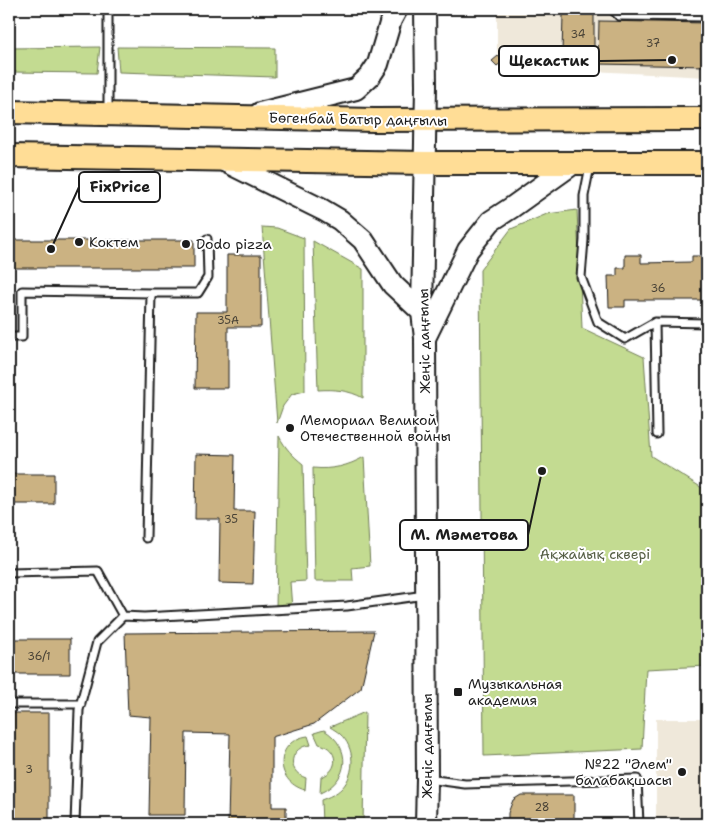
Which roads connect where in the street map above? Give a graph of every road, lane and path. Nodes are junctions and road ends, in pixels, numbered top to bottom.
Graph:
1 (108, 9) edge
2 (397, 9) edge
3 (425, 9) edge
4 (612, 9) edge
5 (707, 17) edge
6 (9, 112) edge
7 (108, 115) junction
8 (243, 117) junction
9 (707, 119) edge
10 (426, 120) junction
11 (9, 156) edge
12 (220, 159) junction
13 (707, 162) edge
14 (425, 163) junction
15 (582, 163) junction
16 (207, 239) dead end
17 (151, 293) junction
18 (422, 312) junction
19 (654, 322) junction
20 (707, 323) edge
21 (9, 337) edge
22 (425, 338) junction
23 (657, 434) dead end
24 (146, 538) dead end
25 (9, 573) edge
26 (427, 595) junction
27 (123, 616) junction
28 (9, 704) edge
29 (81, 704) junction
30 (427, 779) junction
31 (75, 824) edge
32 (426, 824) edge
33 (639, 824) edge

1 - 7 lane
2 - 8 main road
3 - 10 main road, Жеңіс даңғылы
4 - 5 lane
6 - 7 main road, Бөгенбай Батыр даңғылы
7 - 8 main road, Бөгенбай Батыр даңғылы
8 - 10 main road, Бөгенбай Батыр даңғылы
9 - 10 main road, Бөгенбай Батыр даңғылы
10 - 14 main road, Жеңіс даңғылы
11 - 12 main road
12 - 14 main road
12 - 18 main road
13 - 15 main road
14 - 15 main road
14 - 18 main road, Жеңіс даңғылы
15 - 19 lane
15 - 22 main road
16 - 17 lane
17 - 21 lane
17 - 24 lane
18 - 22 main road, Жеңіс даңғылы
19 - 20 lane
19 - 23 lane
22 - 26 main road, Жеңіс даңғылы
25 - 27 lane
26 - 27 lane
26 - 30 main road, Жеңіс даңғылы
27 - 29 lane
28 - 29 lane
29 - 31 lane
30 - 32 main road, Жеңіс даңғылы
30 - 33 lane

